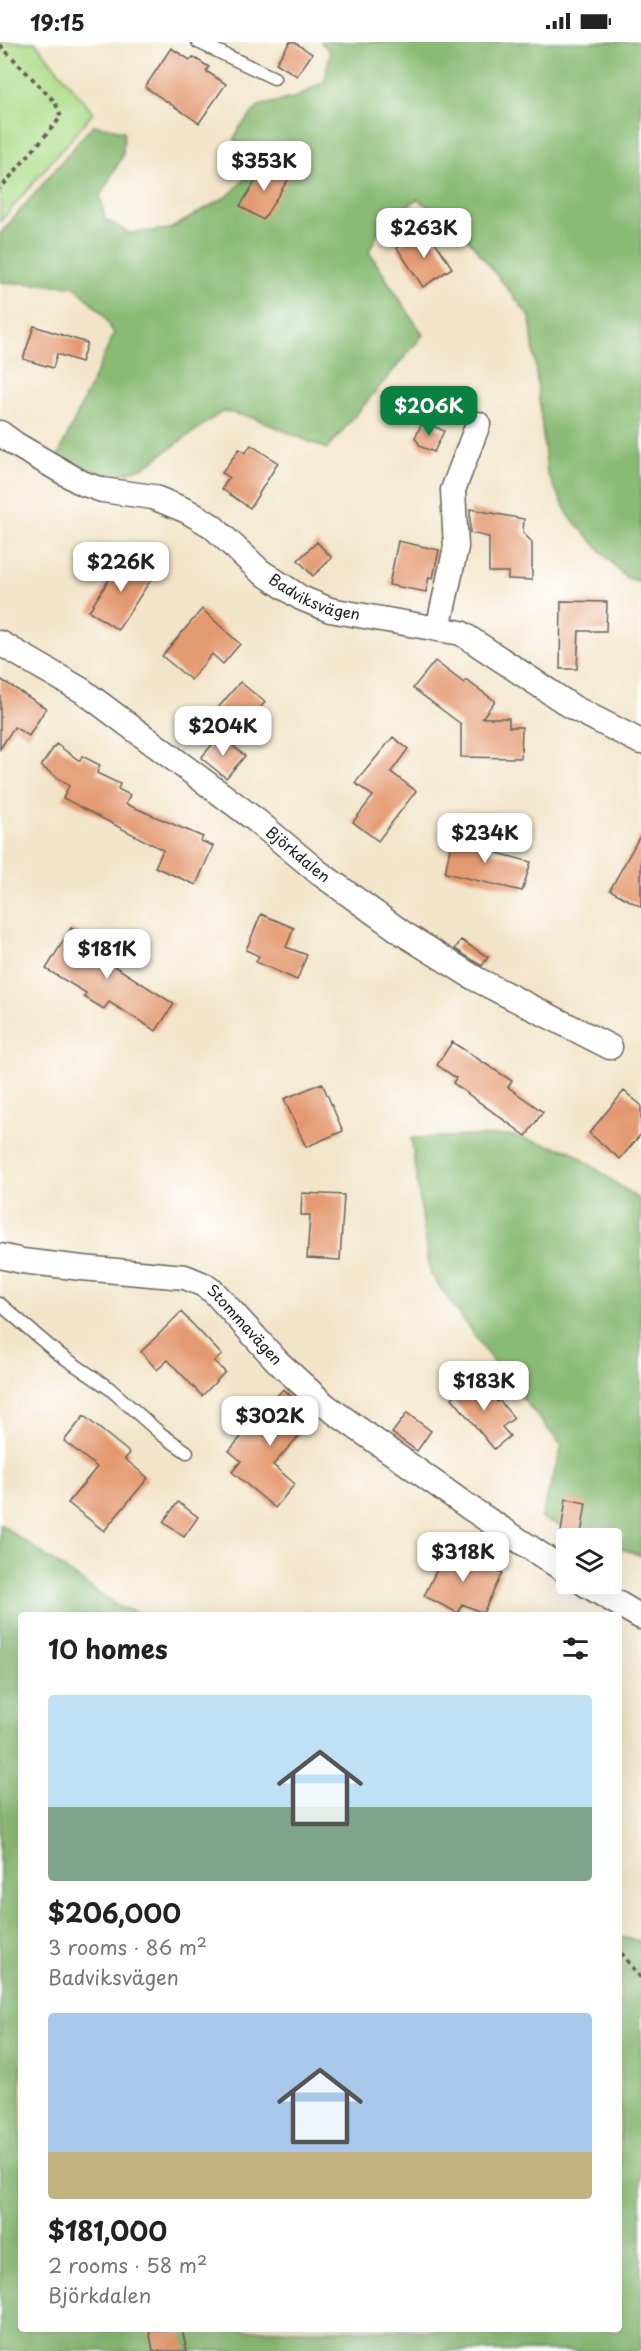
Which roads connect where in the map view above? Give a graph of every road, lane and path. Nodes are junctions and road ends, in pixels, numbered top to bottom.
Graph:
1 (198, 42) edge
2 (0, 45) edge
3 (274, 78) dead end
4 (0, 189) edge
5 (478, 424) dead end
6 (0, 433) edge
7 (438, 629) junction
8 (0, 643) edge
9 (641, 742) edge
10 (610, 1047) dead end
11 (0, 1256) edge
12 (0, 1304) edge
13 (187, 1452) dead end
14 (556, 1565) edge
15 (602, 1594) edge
16 (641, 1617) edge
17 (622, 1954) edge
18 (641, 1978) edge

1 - 3 lane
2 - 4 path
5 - 7 street
6 - 7 street, Badviksvägen
7 - 9 street, Badviksvägen
8 - 10 street, Björkdalen
11 - 14 street, Stommavägen
12 - 13 lane
15 - 16 street
17 - 18 path

